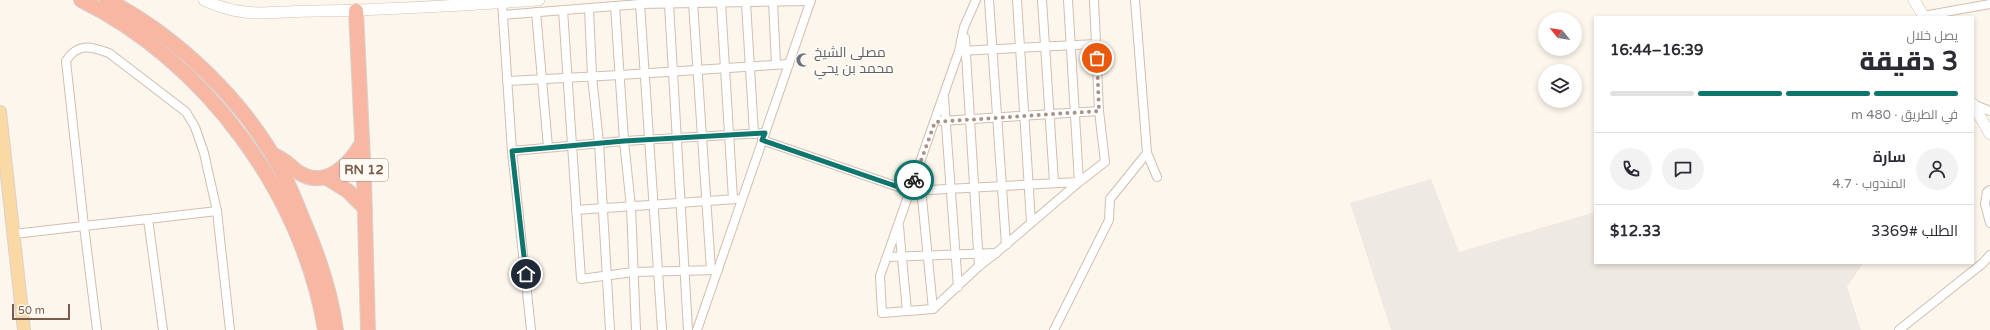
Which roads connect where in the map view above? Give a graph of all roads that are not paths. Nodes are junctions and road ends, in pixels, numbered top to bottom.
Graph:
1 (81, 0) edge
2 (107, 0) edge
3 (204, 0) edge
4 (540, 0) edge
5 (976, 0) edge
6 (989, 0) edge
7 (1017, 0) edge
8 (1042, 0) edge
9 (1068, 0) edge
10 (1094, 0) edge
11 (1135, 0) edge
12 (1914, 0) edge
13 (811, 1) edge
14 (502, 2) junction
15 (746, 2) junction
16 (773, 2) junction
17 (693, 3) junction
18 (721, 3) junction
19 (640, 4) junction
20 (669, 4) junction
21 (1990, 4) edge
22 (615, 6) junction
23 (589, 9) junction
24 (563, 10) junction
25 (356, 11) junction
26 (536, 12) junction
27 (503, 15) junction
28 (1924, 16) edge
29 (1096, 44) junction
30 (1070, 46) junction
31 (1045, 47) junction
32 (1020, 48) junction
33 (993, 50) junction
34 (962, 51) junction
35 (776, 64) junction
36 (788, 64) junction
37 (750, 66) junction
38 (725, 68) junction
39 (697, 70) junction
40 (673, 72) junction
41 (645, 74) junction
42 (620, 75) junction
43 (592, 76) junction
44 (568, 78) junction
45 (542, 79) junction
46 (507, 81) junction
47 (944, 95) junction
48 (1974, 104) edge
49 (1974, 106) edge
50 (1099, 111) junction
51 (1990, 111) edge
52 (0, 112) edge
53 (1074, 113) junction
54 (1050, 114) junction
55 (1024, 116) junction
56 (997, 118) junction
57 (970, 119) junction
58 (946, 121) junction
59 (935, 122) junction
60 (754, 134) junction
61 (1990, 134) edge
62 (729, 135) junction
63 (764, 136) junction
64 (702, 137) junction
65 (676, 138) junction
66 (649, 140) junction
67 (624, 141) junction
68 (362, 143) junction
69 (599, 143) junction
70 (573, 145) junction
71 (548, 147) junction
72 (512, 151) junction
73 (1147, 154) junction
74 (272, 155) junction
75 (919, 166) junction
76 (1157, 177) dead end
77 (327, 178) junction
78 (1054, 182) junction
79 (1079, 182) junction
80 (1028, 184) junction
81 (1002, 185) junction
82 (974, 187) junction
83 (951, 188) junction
84 (922, 190) junction
85 (1990, 190) edge
86 (910, 191) junction
87 (733, 199) junction
88 (742, 199) junction
89 (706, 202) junction
90 (680, 204) junction
91 (654, 206) junction
92 (631, 207) junction
93 (365, 208) junction
94 (603, 208) junction
95 (576, 210) junction
96 (217, 211) junction
97 (148, 219) junction
98 (1031, 222) junction
99 (1990, 223) edge
100 (898, 224) junction
101 (84, 226) junction
102 (14, 234) junction
103 (1006, 245) junction
104 (996, 253) junction
105 (956, 254) junction
106 (978, 254) junction
107 (928, 255) junction
108 (1990, 255) edge
109 (887, 256) junction
110 (902, 256) junction
111 (979, 266) junction
112 (714, 270) junction
113 (633, 272) junction
114 (658, 272) junction
115 (684, 272) junction
116 (608, 276) junction
117 (958, 287) junction
118 (933, 309) junction
119 (906, 311) junction
120 (24, 330) edge
121 (96, 330) edge
122 (163, 330) edge
123 (230, 330) edge
124 (325, 330) edge
125 (336, 330) edge
126 (368, 330) edge
127 (530, 330) edge
128 (610, 330) edge
129 (636, 330) edge
130 (662, 330) edge
131 (688, 330) edge
132 (697, 330) edge
133 (1054, 330) edge
134 (1899, 330) edge

1 - 124 highway
2 - 74 highway
3 - 25 street
4 - 14 street
5 - 34 street
6 - 33 street
7 - 32 street
8 - 31 street
9 - 30 street
10 - 29 street
11 - 73 street
12 - 28 street
13 - 16 street
13 - 36 street
14 - 25 street
14 - 27 street
15 - 16 street
15 - 18 street
15 - 37 street
16 - 35 street
17 - 18 street
17 - 20 street
17 - 39 street
18 - 38 street
19 - 20 street
19 - 22 street
19 - 41 street
20 - 40 street
21 - 28 street
22 - 23 street
22 - 42 street
23 - 24 street
23 - 43 street
24 - 26 street
24 - 44 street
25 - 68 highway, RN 12
26 - 27 street
26 - 45 street
27 - 46 street
29 - 30 street
29 - 50 street
30 - 31 street
30 - 53 street
31 - 32 street
31 - 54 street
32 - 33 street
32 - 55 street
33 - 34 street
33 - 56 street
34 - 47 street
34 - 57 street
35 - 36 street
35 - 37 street
36 - 63 street
37 - 38 street
37 - 60 street
38 - 39 street
38 - 62 street
39 - 40 street
39 - 64 street
40 - 41 street
40 - 65 street
41 - 42 street
41 - 66 street
42 - 43 street
42 - 67 street
43 - 44 street
43 - 69 street
44 - 45 street
44 - 70 street
45 - 46 street
45 - 71 street
46 - 72 street
47 - 58 street
47 - 59 street
48 - 51 street
49 - 61 street
50 - 53 street
50 - 79 street
52 - 102 main road
53 - 54 street
53 - 79 street
54 - 55 street
54 - 78 street
55 - 56 street
55 - 80 street
56 - 57 street
56 - 81 street
57 - 58 street
57 - 82 street
58 - 59 street
58 - 83 street
59 - 75 street
60 - 62 street
60 - 63 street
62 - 64 street
62 - 87 street
63 - 86 street
63 - 88 street
64 - 65 street
64 - 89 street
65 - 66 street
65 - 90 street
66 - 67 street
66 - 91 street
67 - 69 street
67 - 92 street
68 - 77 highway
68 - 93 highway, RN 12
69 - 70 street
69 - 94 street
70 - 71 street
70 - 95 street
71 - 72 street
72 - 127 street
73 - 76 street
73 - 133 street
74 - 77 highway
74 - 125 highway
75 - 84 street
75 - 86 street
77 - 93 highway
78 - 79 street
78 - 80 street
79 - 98 street
80 - 81 street
80 - 98 street
81 - 82 street
81 - 103 street
82 - 83 street
82 - 106 street
83 - 84 street
83 - 105 street
84 - 86 street
84 - 107 street
85 - 99 street
86 - 100 street
87 - 88 street
87 - 89 street
88 - 112 street
89 - 90 street
89 - 112 street
90 - 91 street
90 - 115 street
91 - 92 street
91 - 114 street
92 - 94 street
92 - 113 street
93 - 126 highway, RN 12
94 - 95 street
94 - 116 street
95 - 116 street
96 - 97 street
96 - 101 street
96 - 123 street
97 - 101 street
97 - 122 street
98 - 103 street
100 - 109 street
100 - 110 street
101 - 102 street
101 - 121 street
102 - 120 main road
103 - 104 street
104 - 106 street
104 - 111 street
105 - 106 street
105 - 107 street
105 - 117 street
106 - 111 street
107 - 110 street
107 - 118 street
108 - 134 street
109 - 110 street
109 - 119 street
110 - 119 street
111 - 117 street
112 - 115 street
112 - 132 street
113 - 114 street
113 - 116 street
113 - 129 street
114 - 115 street
114 - 130 street
115 - 131 street
116 - 128 street
117 - 118 street
118 - 119 street

